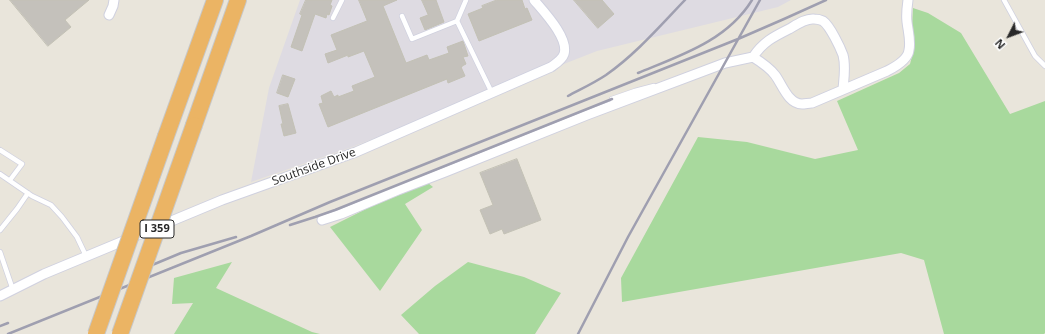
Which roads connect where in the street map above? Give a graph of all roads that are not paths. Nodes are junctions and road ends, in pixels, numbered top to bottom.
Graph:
1 (114, 0) edge
2 (214, 0) edge
3 (238, 0) edge
4 (342, 0) edge
5 (466, 0) edge
6 (534, 0) edge
7 (908, 0) edge
8 (1004, 0) edge
9 (109, 15) dead end
10 (402, 16) dead end
11 (333, 18) dead end
12 (457, 21) junction
13 (753, 57) junction
14 (1045, 66) edge
15 (692, 75) junction
16 (843, 89) junction
17 (492, 93) junction
18 (612, 99) dead end
19 (0, 150) edge
20 (0, 174) edge
21 (10, 180) junction
22 (28, 193) junction
23 (322, 220) dead end
24 (0, 230) edge
25 (0, 252) edge
26 (86, 256) junction
27 (13, 290) junction
28 (0, 296) edge
29 (96, 334) edge
30 (120, 334) edge

1 - 9 street
2 - 29 highway, I 359, bridge
3 - 30 highway, I 359, bridge
4 - 11 lane
5 - 12 lane
6 - 17 street, Southside Drive
7 - 16 street
8 - 14 lane
10 - 12 lane
12 - 17 lane
13 - 15 street
13 - 16 street
13 - 16 street
15 - 18 lane
15 - 23 street
17 - 26 street, Southside Drive
19 - 21 lane
20 - 21 lane
21 - 22 lane
22 - 24 lane
22 - 26 lane
25 - 27 lane
26 - 27 street, Southside Drive
27 - 28 street, Southside Drive

